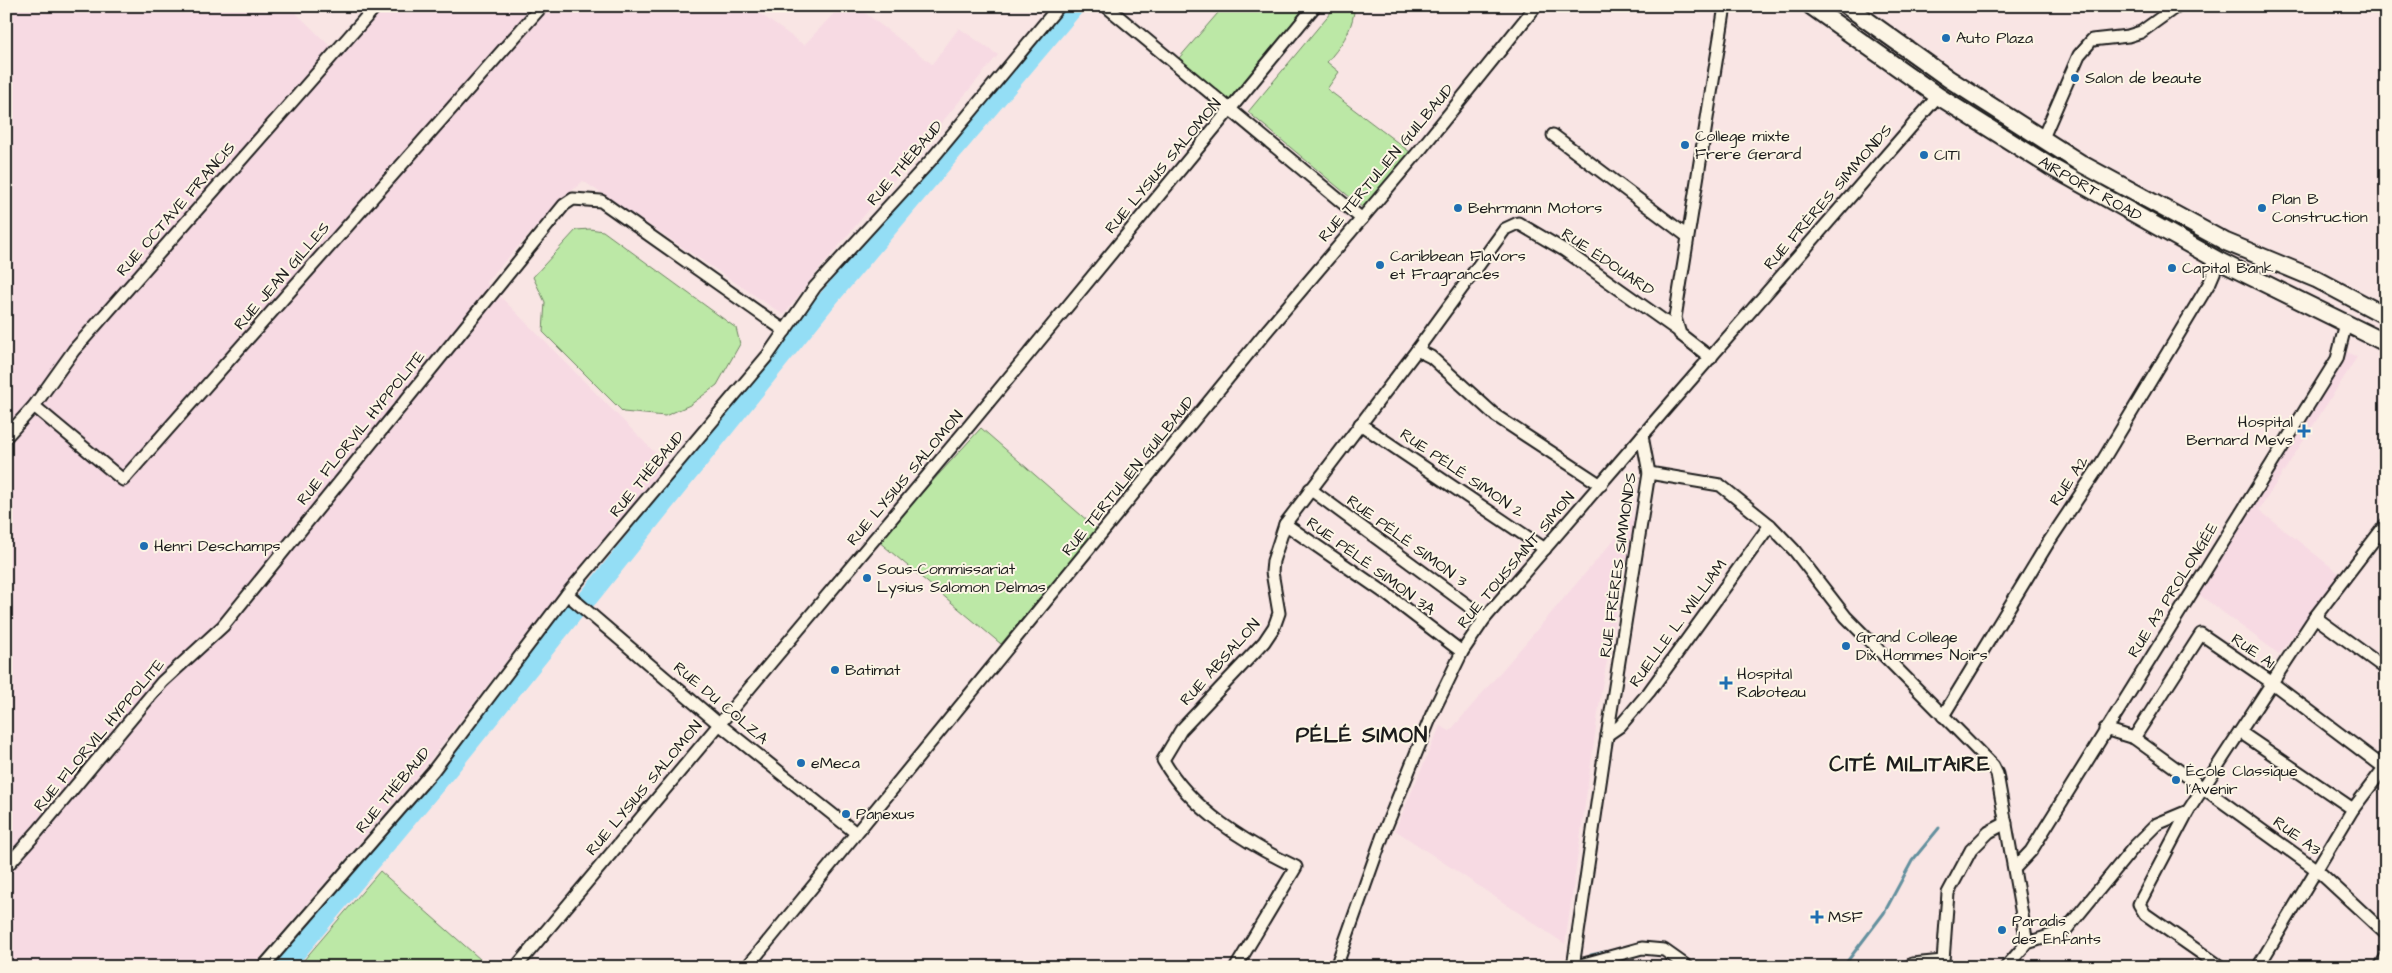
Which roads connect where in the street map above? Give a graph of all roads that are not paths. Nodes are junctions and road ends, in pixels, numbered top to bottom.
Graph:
1 (376, 6) edge
2 (542, 6) edge
3 (1059, 6) edge
4 (1107, 6) edge
5 (1315, 6) edge
6 (1536, 6) edge
7 (1725, 6) edge
8 (1812, 6) edge
9 (1847, 6) edge
10 (2177, 6) edge
11 (1949, 79) junction
12 (1938, 96) junction
13 (1230, 110) junction
14 (1554, 135) dead end
15 (2042, 140) junction
16 (1362, 218) junction
17 (1518, 224) joint
18 (1686, 236) junction
19 (2219, 261) junction
20 (2386, 316) edge
21 (2346, 323) junction
22 (1677, 330) junction
23 (785, 332) junction
24 (2386, 343) edge
25 (1417, 350) junction
26 (1711, 358) junction
27 (34, 406) junction
28 (1360, 424) junction
29 (1642, 436) junction
30 (6, 437) edge
31 (1649, 473) junction
32 (1601, 485) junction
33 (1310, 490) junction
34 (1285, 524) junction
35 (2386, 524) edge
36 (1770, 525) junction
37 (1545, 549) junction
38 (569, 596) junction
39 (2315, 616) junction
40 (1485, 618) junction
41 (1462, 652) junction
42 (2386, 669) edge
43 (2270, 682) junction
44 (1943, 716) junction
45 (719, 724) junction
46 (2105, 729) junction
47 (2240, 732) junction
48 (1607, 736) junction
49 (2134, 738) junction
50 (2385, 768) edge
51 (2202, 787) junction
52 (2353, 809) junction
53 (2188, 811) junction
54 (2006, 823) junction
55 (856, 833) junction
56 (6, 867) edge
57 (2015, 868) junction
58 (2316, 870) junction
59 (2386, 934) edge
60 (2027, 944) junction
61 (2386, 957) edge
62 (263, 967) edge
63 (516, 967) edge
64 (746, 967) edge
65 (1236, 967) edge
66 (1336, 967) edge
67 (1573, 967) edge
68 (1688, 967) edge
69 (1910, 967) edge
70 (2006, 967) edge
71 (2221, 967) edge
72 (2258, 967) edge
73 (2380, 967) edge

1 - 27 street, RUE OCTAVE FRANCIS
2 - 27 street, RUE JEAN GILLES
3 - 23 street, RUE THÉBAUD
4 - 13 street
5 - 13 street, RUE LYSIUS SALOMON
6 - 16 street, RUE TERTULIEN GUILBAUD
7 - 18 street
8 - 12 main road, AIRPORT ROAD
9 - 11 main road, AIRPORT ROAD
10 - 15 street
11 - 12 main road
11 - 15 main road, AIRPORT ROAD
12 - 19 main road, AIRPORT ROAD
12 - 26 street, RUE FRÈRES SIMMONDS
13 - 16 street
13 - 45 street, RUE LYSIUS SALOMON
14 - 18 street
15 - 20 main road, AIRPORT ROAD
16 - 55 street, RUE TERTULIEN GUILBAUD
17 - 22 street, RUE ÉDOUARD
17 - 25 street, RUE ABSALON
18 - 22 street
19 - 21 main road, AIRPORT ROAD
19 - 44 street, RUE A2
21 - 24 main road, AIRPORT ROAD
21 - 46 street, RUE A3 PROLONGÉE
22 - 26 street, RUE ÉDOUARD
23 - 38 street, RUE THÉBAUD
23 - 56 street, RUE FLORVIL HYPPOLITE
25 - 28 street, RUE ABSALON
25 - 32 street
26 - 29 street, RUE FRÈRES SIMMONDS
27 - 30 street, RUE OCTAVE FRANCIS
28 - 33 street, RUE ABSALON
28 - 37 street, RUE PÉLÉ SIMON 2
29 - 31 street, RUE FRÈRES SIMMONDS
29 - 32 street, RUE TOUSSAINT SIMON
31 - 36 street
31 - 48 street, RUE FRÈRES SIMMONDS
32 - 37 street, RUE TOUSSAINT SIMON
33 - 34 street, RUE ABSALON
33 - 40 street, RUE PÉLÉ SIMON 3
34 - 41 street, RUE PÉLÉ SIMON 3A
34 - 65 street, RUE ABSALON
35 - 39 street
36 - 44 street
36 - 48 street, RUELLE L. WILLIAM
37 - 40 street, RUE TOUSSAINT SIMON
38 - 45 street, RUE DU COLZA
38 - 62 street, RUE THÉBAUD
39 - 42 street
39 - 43 street
40 - 41 street, RUE TOUSSAINT SIMON
41 - 66 street, RUE TOUSSAINT SIMON
43 - 47 street
43 - 49 street, RUE A1
43 - 50 street, RUE A1
44 - 54 street
45 - 55 street, RUE DU COLZA
45 - 63 street, RUE LYSIUS SALOMON
46 - 49 street, RUE A3
46 - 57 street, RUE A3 PROLONGÉE
47 - 51 street
47 - 52 street
48 - 67 street, RUE FRÈRES SIMMONDS
49 - 51 street, RUE A3
50 - 52 street
51 - 53 street
51 - 58 street, RUE A3
52 - 58 street
53 - 60 street
53 - 71 street
54 - 57 street
54 - 69 street
55 - 64 street, RUE TERTULIEN GUILBAUD
57 - 60 street
58 - 59 street, RUE A3
58 - 72 street
60 - 70 street
61 - 73 street
67 - 68 street

